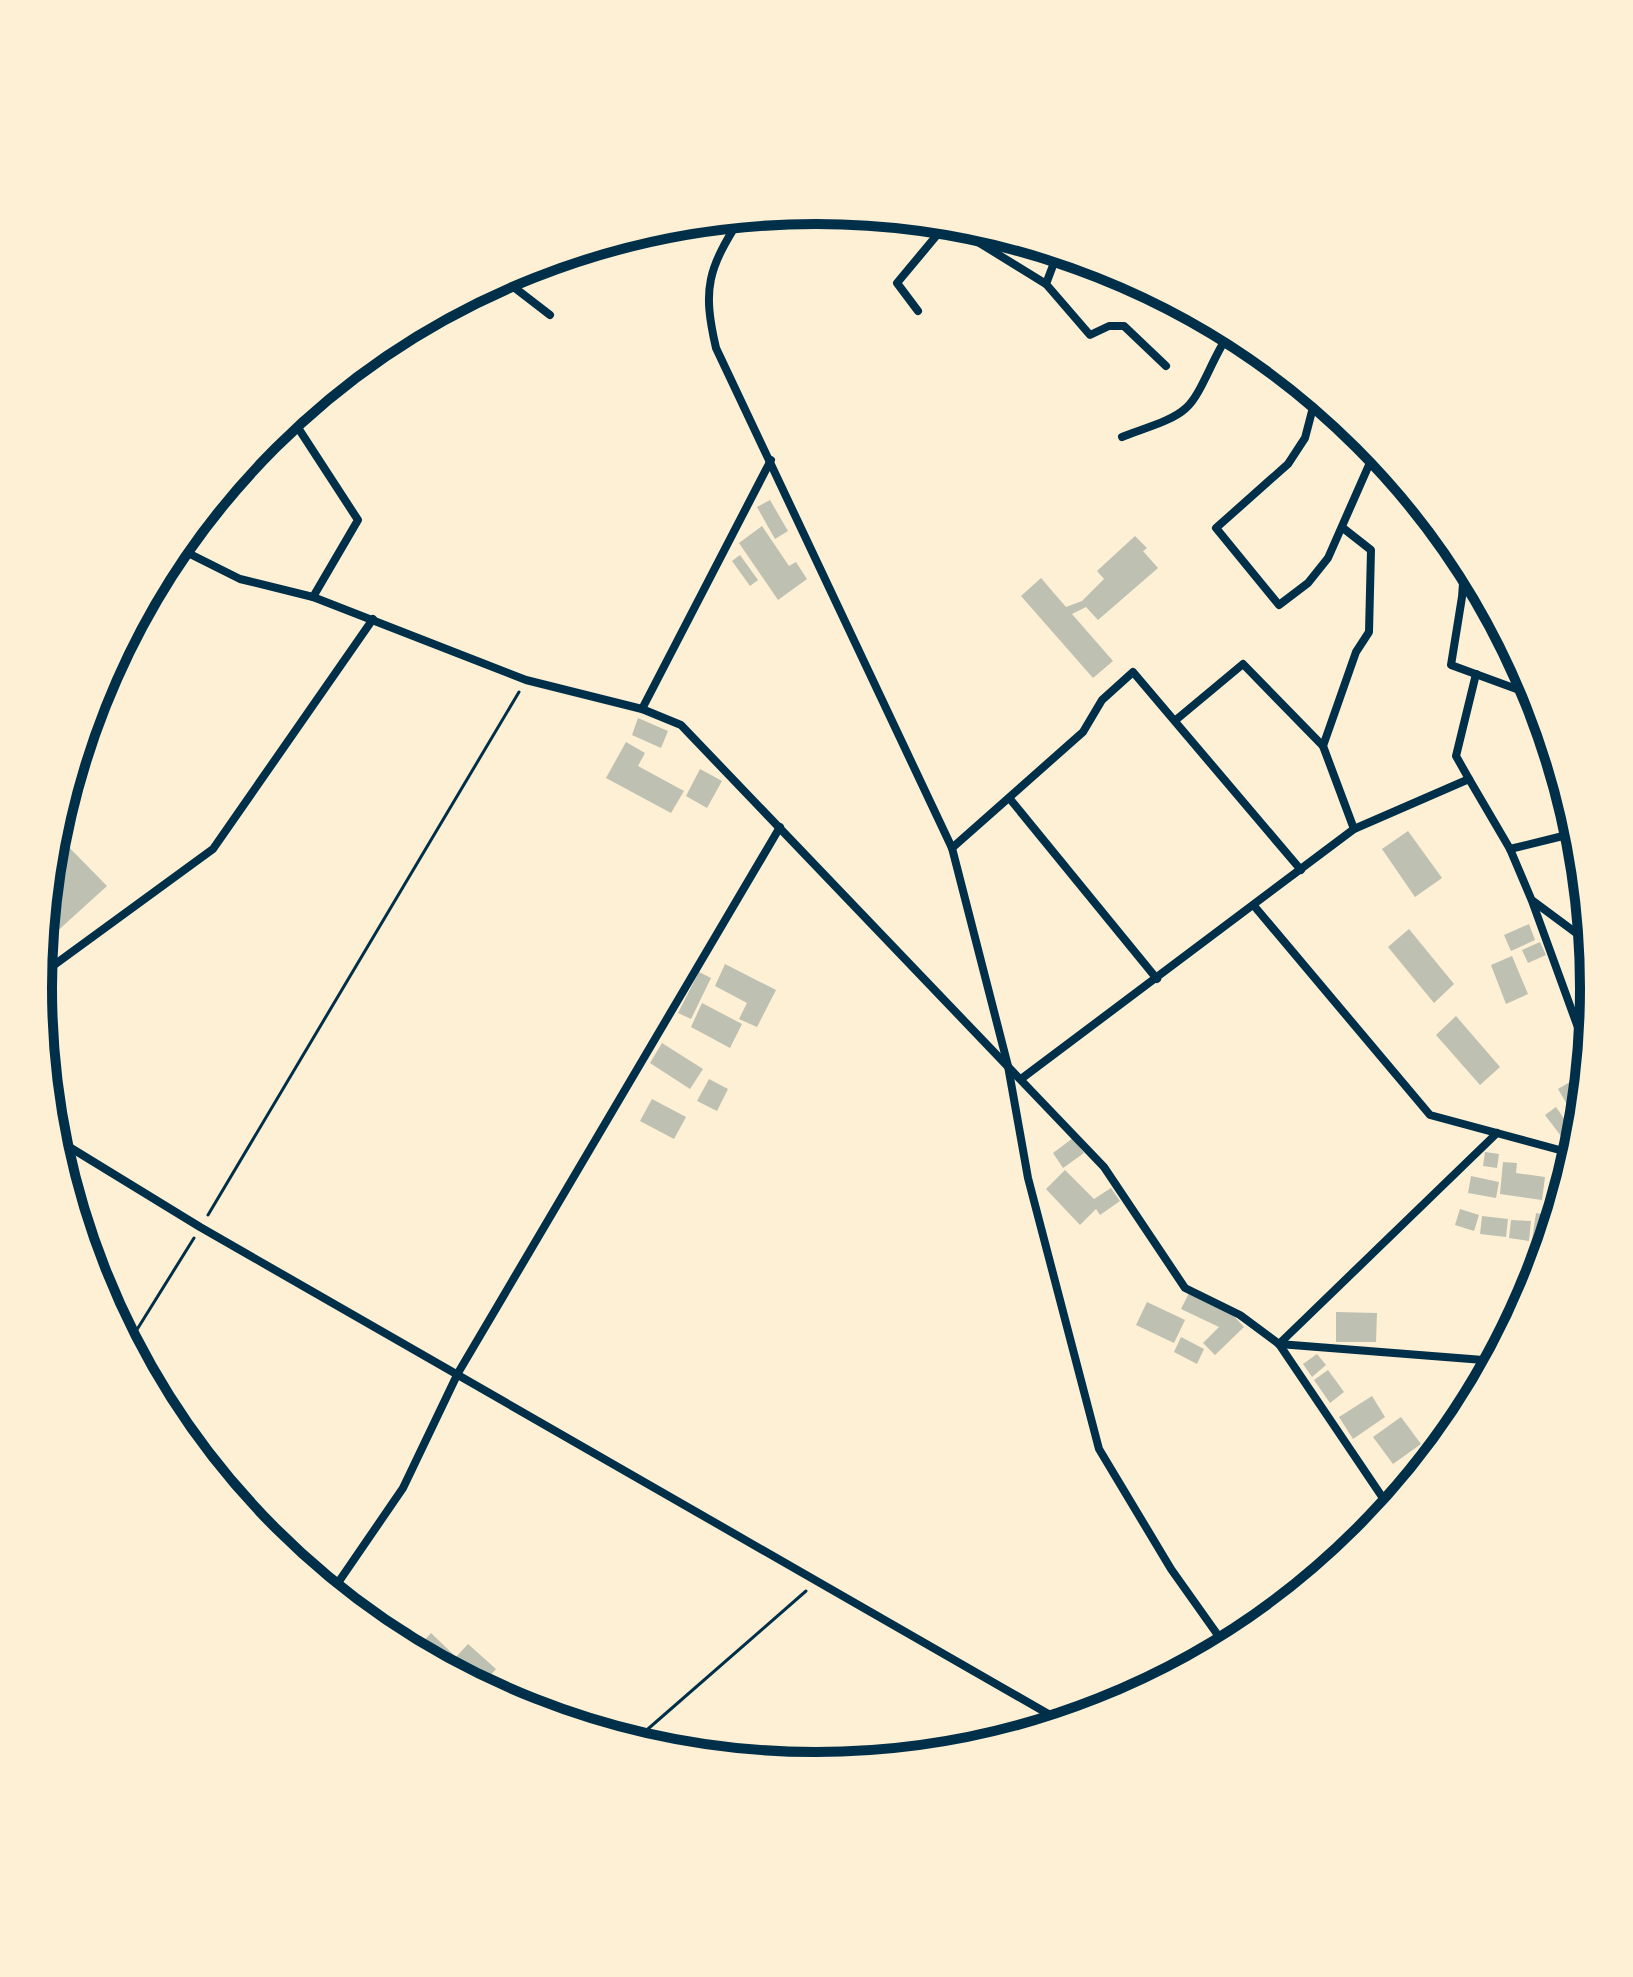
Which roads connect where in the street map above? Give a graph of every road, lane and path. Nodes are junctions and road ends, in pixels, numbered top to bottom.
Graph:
1 (734, 229) edge
2 (937, 234) edge
3 (977, 242) edge
4 (1054, 263) edge
5 (1046, 284) junction
6 (513, 287) edge
7 (918, 311) dead end
8 (550, 315) dead end
9 (1223, 341) edge
10 (1166, 366) dead end
11 (1313, 407) edge
12 (298, 427) edge
13 (1122, 437) dead end
14 (771, 460) junction
15 (1370, 462) edge
16 (1343, 528) junction
17 (189, 553) edge
18 (1463, 583) edge
19 (313, 597) junction
20 (373, 619) junction
21 (1476, 674) junction
22 (526, 680) junction
23 (1520, 691) edge
24 (642, 709) junction
25 (1177, 719) junction
26 (1323, 746) junction
27 (1469, 779) junction
28 (1010, 799) junction
29 (780, 827) junction
30 (1354, 829) junction
31 (1565, 835) edge
32 (952, 848) junction
33 (1510, 849) junction
34 (1301, 870) junction
35 (1532, 901) junction
36 (1255, 907) junction
37 (1579, 935) edge
38 (53, 966) edge
39 (1157, 979) junction
40 (1579, 1031) edge
41 (1008, 1066) junction
42 (1021, 1079) junction
43 (1497, 1133) junction
44 (69, 1147) edge
45 (1563, 1151) edge
46 (200, 1227) junction
47 (134, 1334) edge
48 (1279, 1344) junction
49 (1485, 1360) edge
50 (458, 1373) junction
51 (1384, 1500) edge
52 (818, 1581) junction
53 (337, 1584) edge
54 (1220, 1638) edge
55 (1051, 1715) edge
56 (644, 1733) edge

1 - 14 street
2 - 7 street
3 - 5 street
4 - 5 street
5 - 10 street
6 - 8 street
9 - 13 street
11 - 16 street
12 - 19 street
14 - 24 street
14 - 32 street
15 - 16 street
16 - 26 street
17 - 19 street
18 - 21 street
19 - 20 street
20 - 22 street
20 - 38 street
21 - 23 street
21 - 27 street
22 - 24 street
22 - 46 path
24 - 29 street
25 - 26 street
25 - 28 street
25 - 34 street
26 - 30 street
27 - 30 street
27 - 33 street
28 - 32 street
28 - 39 street
29 - 41 street
29 - 50 street
30 - 34 street
31 - 33 street
32 - 41 street
33 - 35 street
34 - 36 street
35 - 37 street
35 - 40 street
36 - 39 street
36 - 43 street
39 - 42 street
41 - 42 street
41 - 54 street
42 - 48 street
43 - 45 street
43 - 48 street
44 - 46 street
46 - 47 path
46 - 50 street
48 - 49 street
48 - 51 street
50 - 52 street
50 - 53 street
52 - 55 street
52 - 56 path

